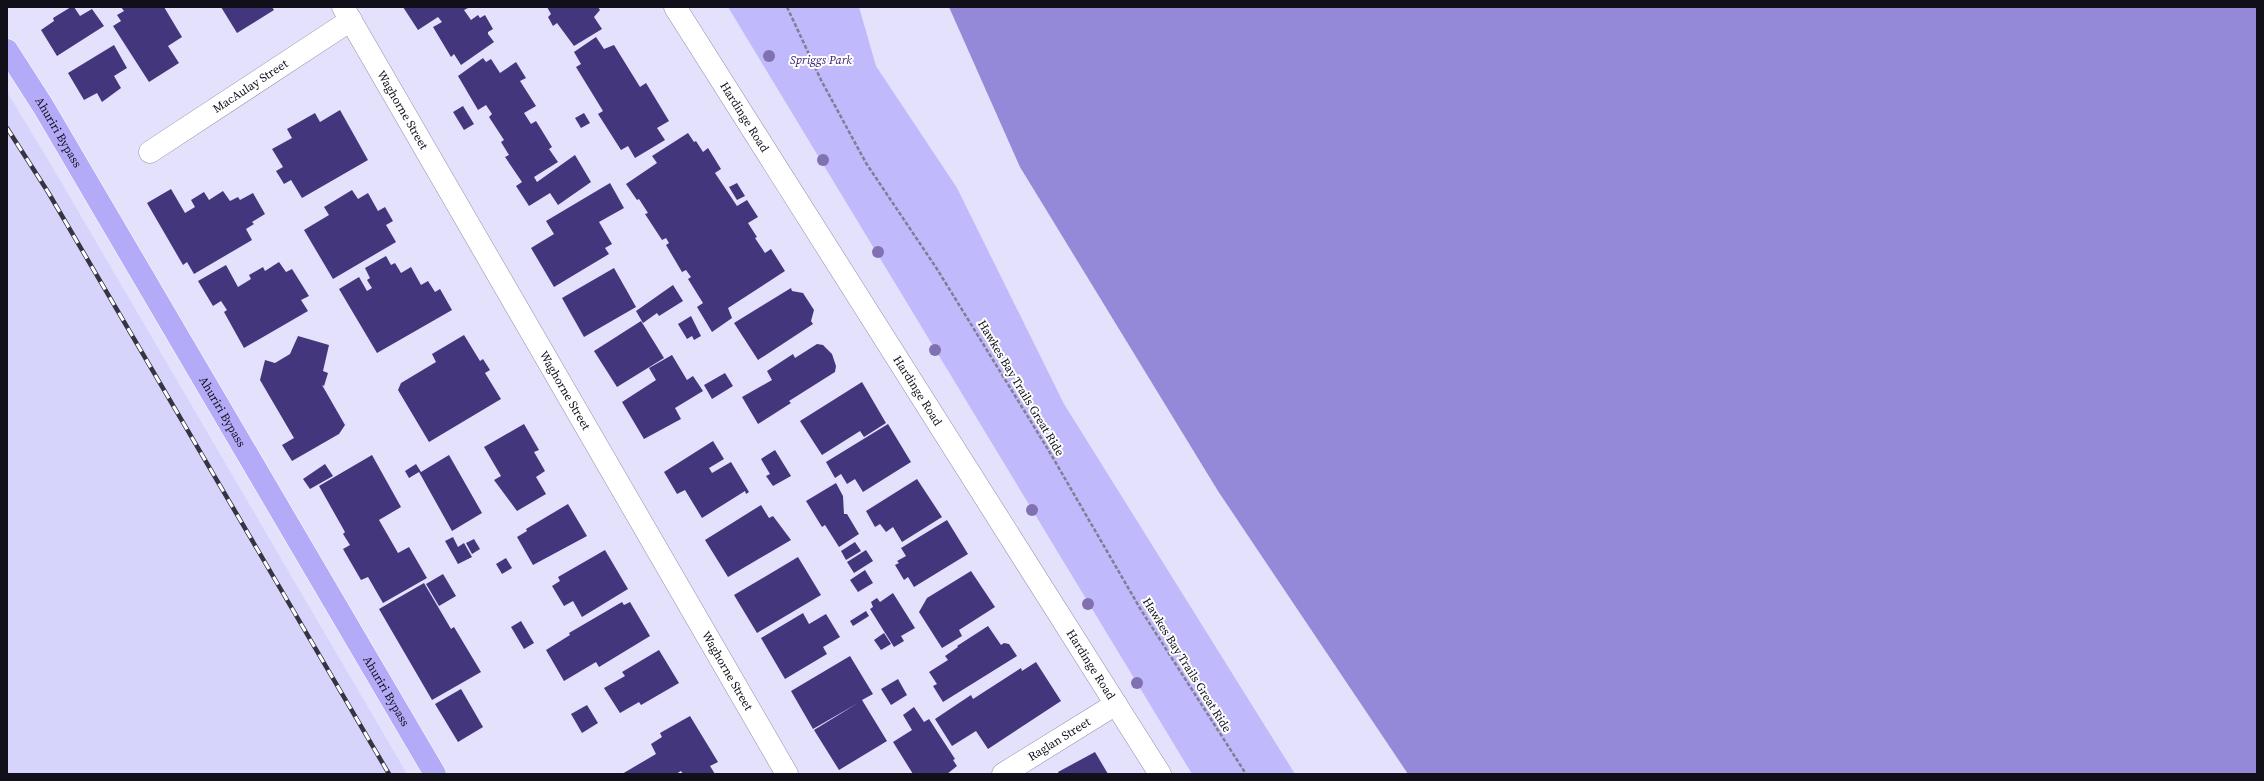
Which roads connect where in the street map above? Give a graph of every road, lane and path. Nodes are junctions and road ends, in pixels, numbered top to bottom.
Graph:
1 (675, 7) edge
2 (787, 7) edge
3 (347, 14) edge
4 (7, 50) edge
5 (150, 152) dead end
6 (1116, 704) junction
7 (435, 774) edge
8 (787, 774) edge
9 (1003, 774) edge
10 (1160, 774) edge
11 (1246, 774) edge

1 - 6 street, Hardinge Road
2 - 11 path, Hawkes Bay Trails Great Ride
3 - 5 street, MacAulay Street
3 - 8 street, Waghorne Street
4 - 7 highway, Ahuriri Bypass
6 - 9 street, Raglan Street
6 - 10 street, Hardinge Road

